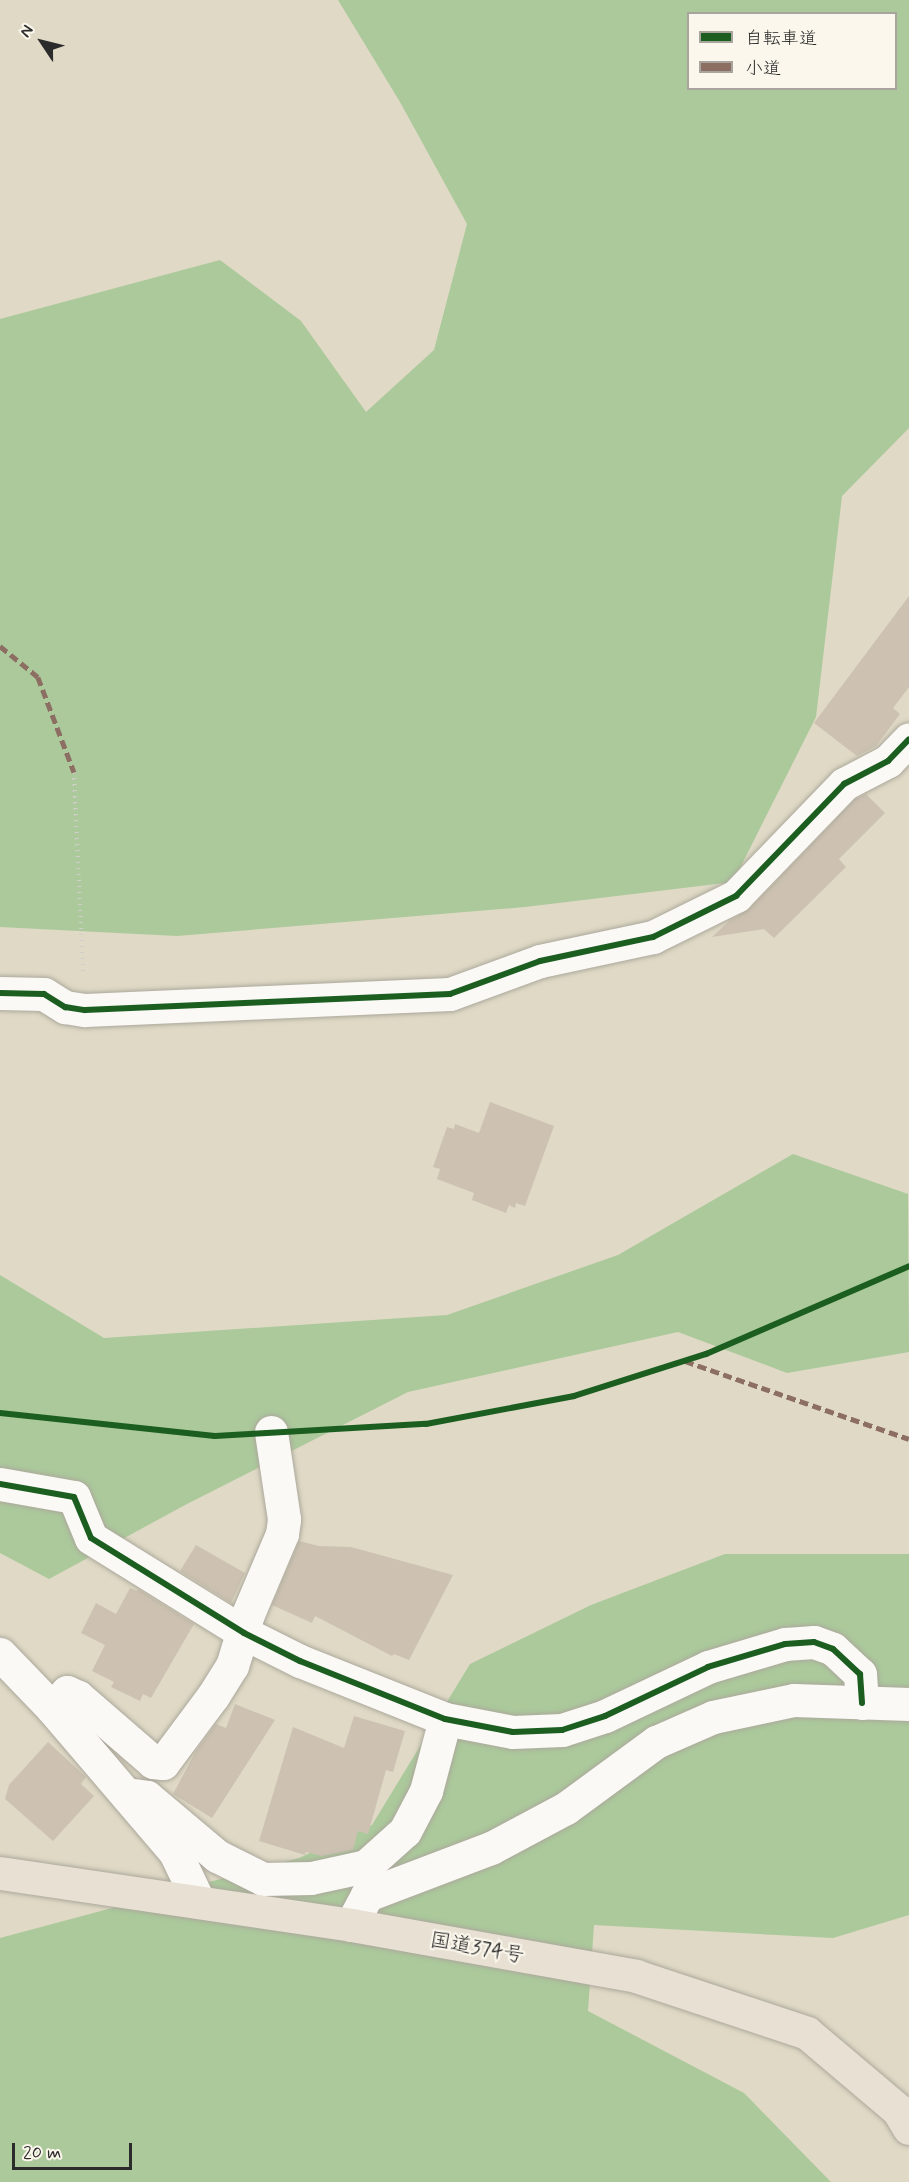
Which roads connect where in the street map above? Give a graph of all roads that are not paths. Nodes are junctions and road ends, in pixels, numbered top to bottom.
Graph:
1 (909, 739) edge
2 (0, 993) edge
3 (271, 1432) dead end
4 (0, 1484) edge
5 (244, 1633) junction
6 (0, 1654) edge
7 (862, 1702) junction
8 (909, 1704) edge
9 (52, 1708) junction
10 (446, 1719) junction
11 (126, 1794) junction
12 (0, 1873) edge
13 (199, 1902) junction
14 (351, 1925) junction
15 (909, 2128) edge

1 - 2 street
3 - 5 street
4 - 5 street
5 - 9 street
5 - 10 street
6 - 9 street
7 - 8 street
7 - 10 street
7 - 14 street
9 - 11 street
10 - 11 street
11 - 13 street
12 - 13 highway, 国道374号
13 - 14 highway, 国道374号
14 - 15 highway, 国道374号

